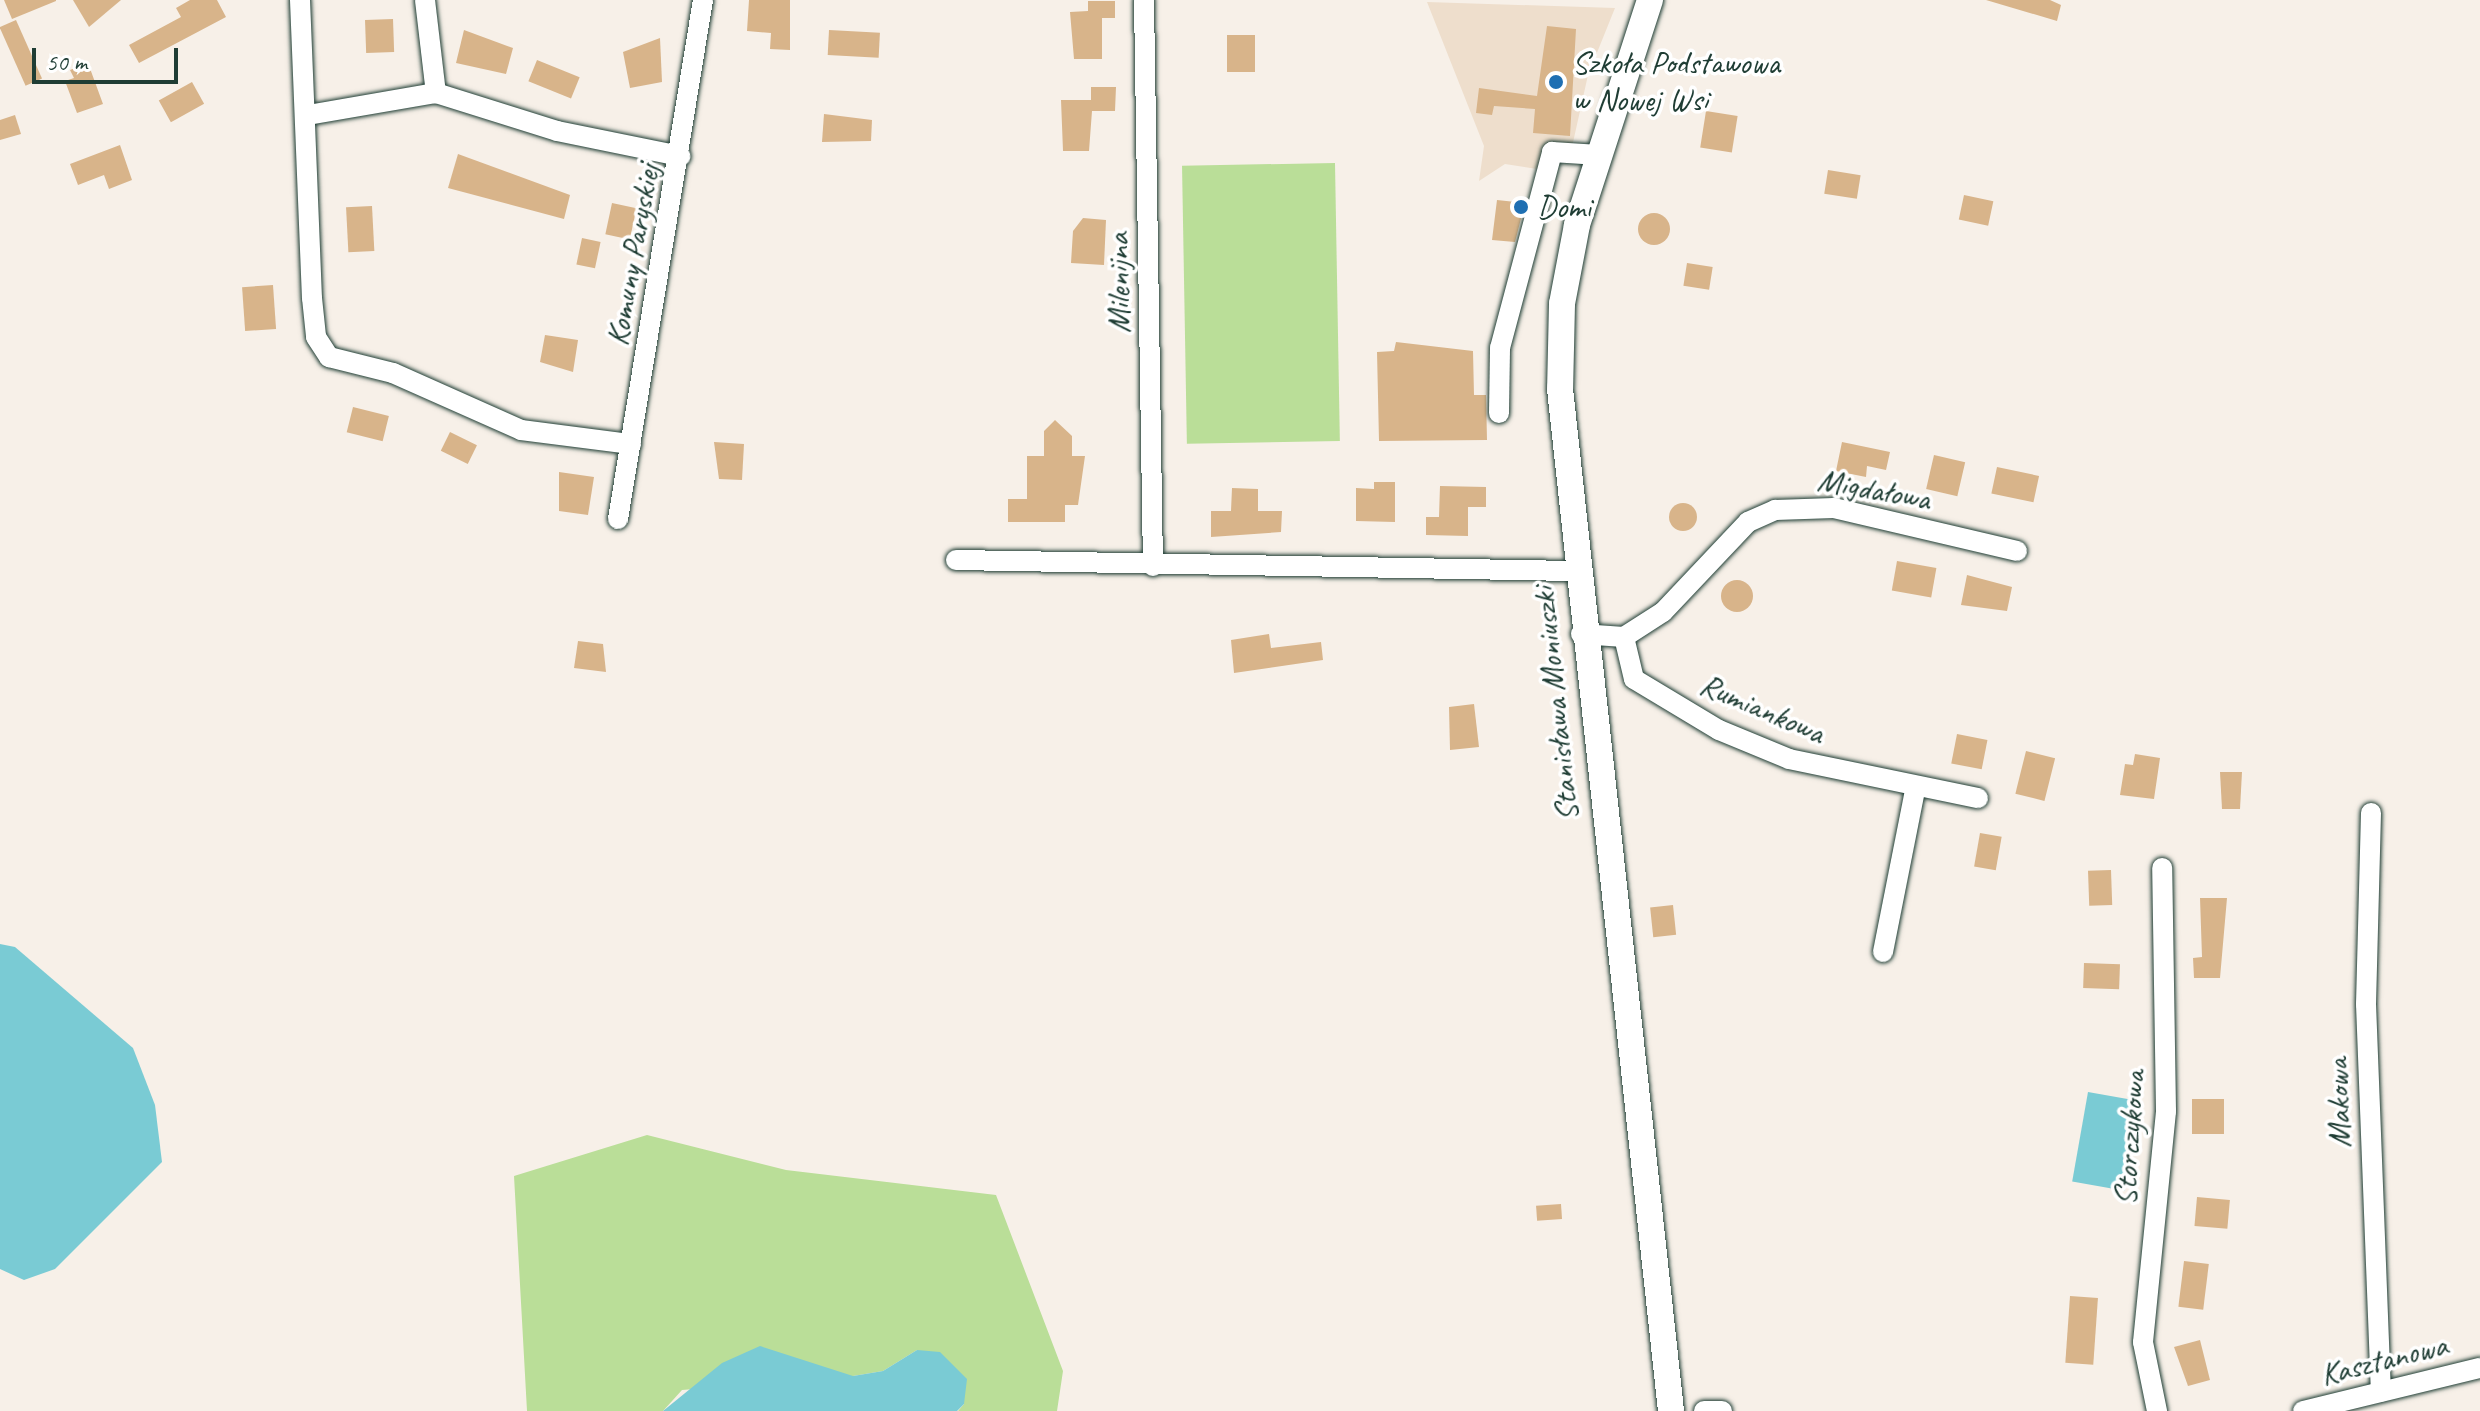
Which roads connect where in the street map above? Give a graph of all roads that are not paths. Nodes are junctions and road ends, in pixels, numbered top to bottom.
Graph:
1 (300, 0) edge
2 (425, 0) edge
3 (703, 0) edge
4 (1144, 0) edge
5 (1650, 0) edge
6 (436, 93) junction
7 (308, 115) junction
8 (1599, 155) junction
9 (680, 156) junction
10 (1499, 413) dead end
11 (631, 444) junction
12 (618, 519) dead end
13 (2017, 551) dead end
14 (956, 560) dead end
15 (1153, 566) junction
16 (1575, 571) junction
17 (1581, 634) junction
18 (1624, 637) junction
19 (1916, 786) junction
20 (1978, 798) dead end
21 (2371, 813) dead end
22 (2162, 868) dead end
23 (1883, 952) dead end
24 (2480, 1368) edge
25 (2381, 1392) junction
26 (1674, 1411) edge
27 (1704, 1411) edge
28 (1722, 1411) edge
29 (2157, 1411) edge
30 (2303, 1411) edge

1 - 7 street
2 - 6 street
3 - 9 street, Komuny Paryskiej
4 - 15 street, Milenijna
5 - 8 main road, Stanisława Moniuszki
6 - 7 street
6 - 9 street
7 - 11 street
8 - 10 street
8 - 16 main road, Stanisława Moniuszki
9 - 11 street, Komuny Paryskiej
11 - 12 street, Komuny Paryskiej
13 - 18 street, Migdałowa
14 - 15 street
15 - 16 street
16 - 17 main road, Stanisława Moniuszki
17 - 18 street
17 - 26 main road, Stanisława Moniuszki
18 - 19 street, Rumiankowa
19 - 20 street, Rumiankowa
19 - 23 street
21 - 25 street, Makowa
22 - 29 street, Storczykowa
24 - 25 street, Kasztanowa
25 - 30 street, Kasztanowa
27 - 28 street

